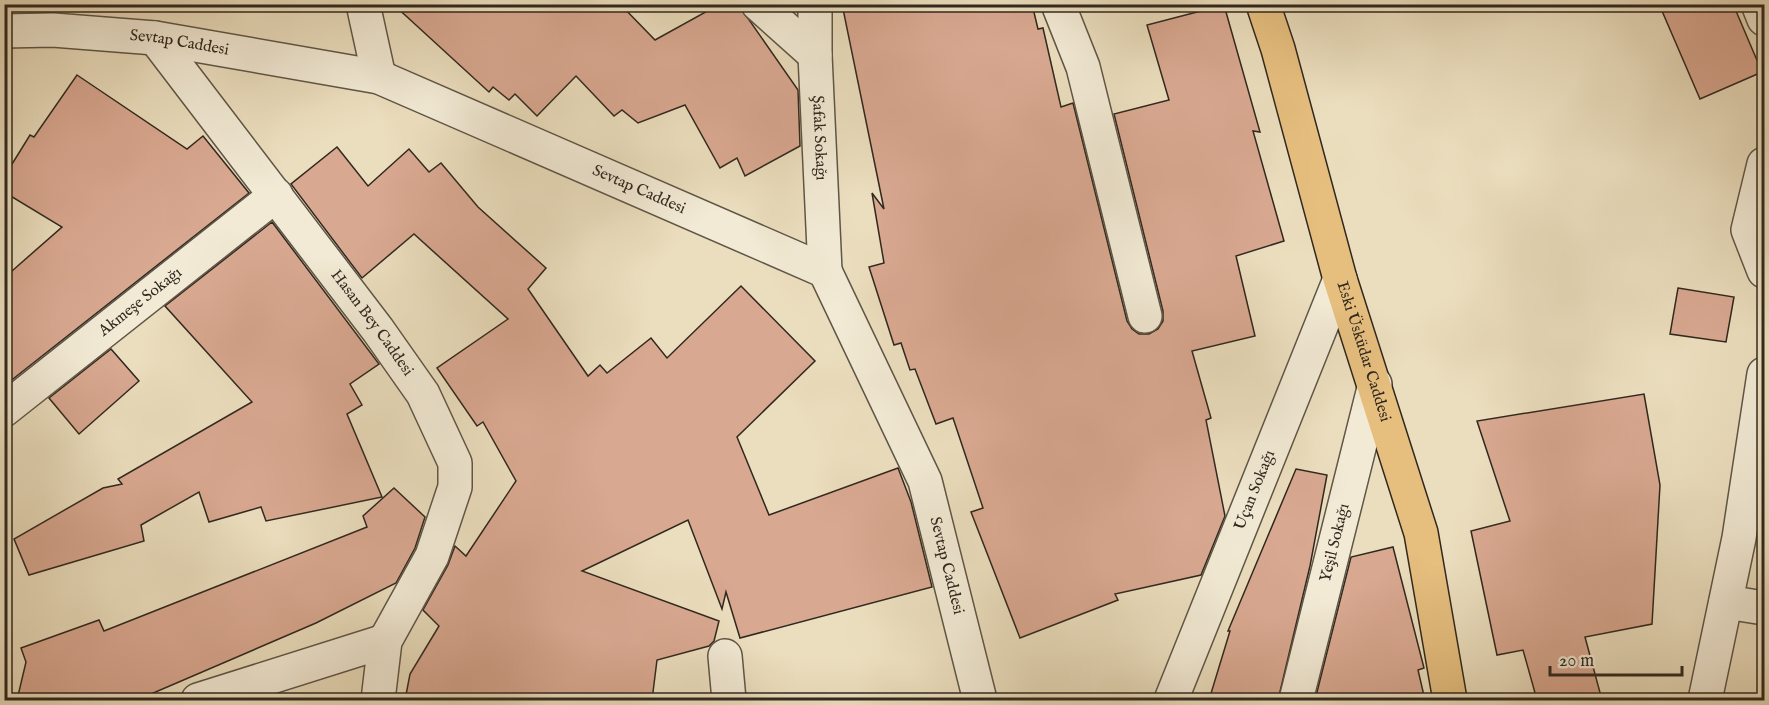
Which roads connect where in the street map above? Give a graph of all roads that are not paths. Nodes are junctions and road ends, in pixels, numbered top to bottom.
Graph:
1 (363, 4) edge
2 (758, 4) edge
3 (815, 4) edge
4 (1058, 4) edge
5 (1263, 4) edge
6 (1758, 4) edge
7 (1764, 19) edge
8 (4, 31) edge
9 (155, 38) junction
10 (815, 55) junction
11 (379, 77) junction
12 (1764, 164) edge
13 (276, 195) junction
14 (1764, 271) edge
15 (825, 272) junction
16 (1340, 279) junction
17 (1145, 316) dead end
18 (1764, 374) edge
19 (1375, 384) junction
20 (4, 410) edge
21 (1726, 602) junction
22 (1764, 608) edge
23 (385, 641) junction
24 (725, 656) dead end
25 (198, 700) edge
26 (378, 700) edge
27 (729, 700) edge
28 (980, 700) edge
29 (1171, 700) edge
30 (1296, 700) edge
31 (1450, 700) edge
32 (1705, 700) edge

1 - 11 street
2 - 10 street
3 - 10 street, Şafak Sokağı
4 - 17 street
5 - 16 main road, Eski Üsküdar Caddesi
6 - 7 street
8 - 9 street, Sevtap Caddesi
9 - 11 street, Sevtap Caddesi
9 - 13 street, Hasan Bey Caddesi
10 - 15 street, Şafak Sokağı
11 - 15 street, Sevtap Caddesi
12 - 14 street
13 - 20 street, Akmeşe Sokağı
13 - 23 street, Hasan Bey Caddesi
15 - 28 street, Sevtap Caddesi
16 - 19 main road, Eski Üsküdar Caddesi
16 - 29 street, Uçan Sokağı
18 - 21 street
19 - 30 street, Yeşil Sokağı
19 - 31 main road, Eski Üsküdar Caddesi
21 - 22 street
21 - 32 street
23 - 25 street
23 - 26 street
24 - 27 street

